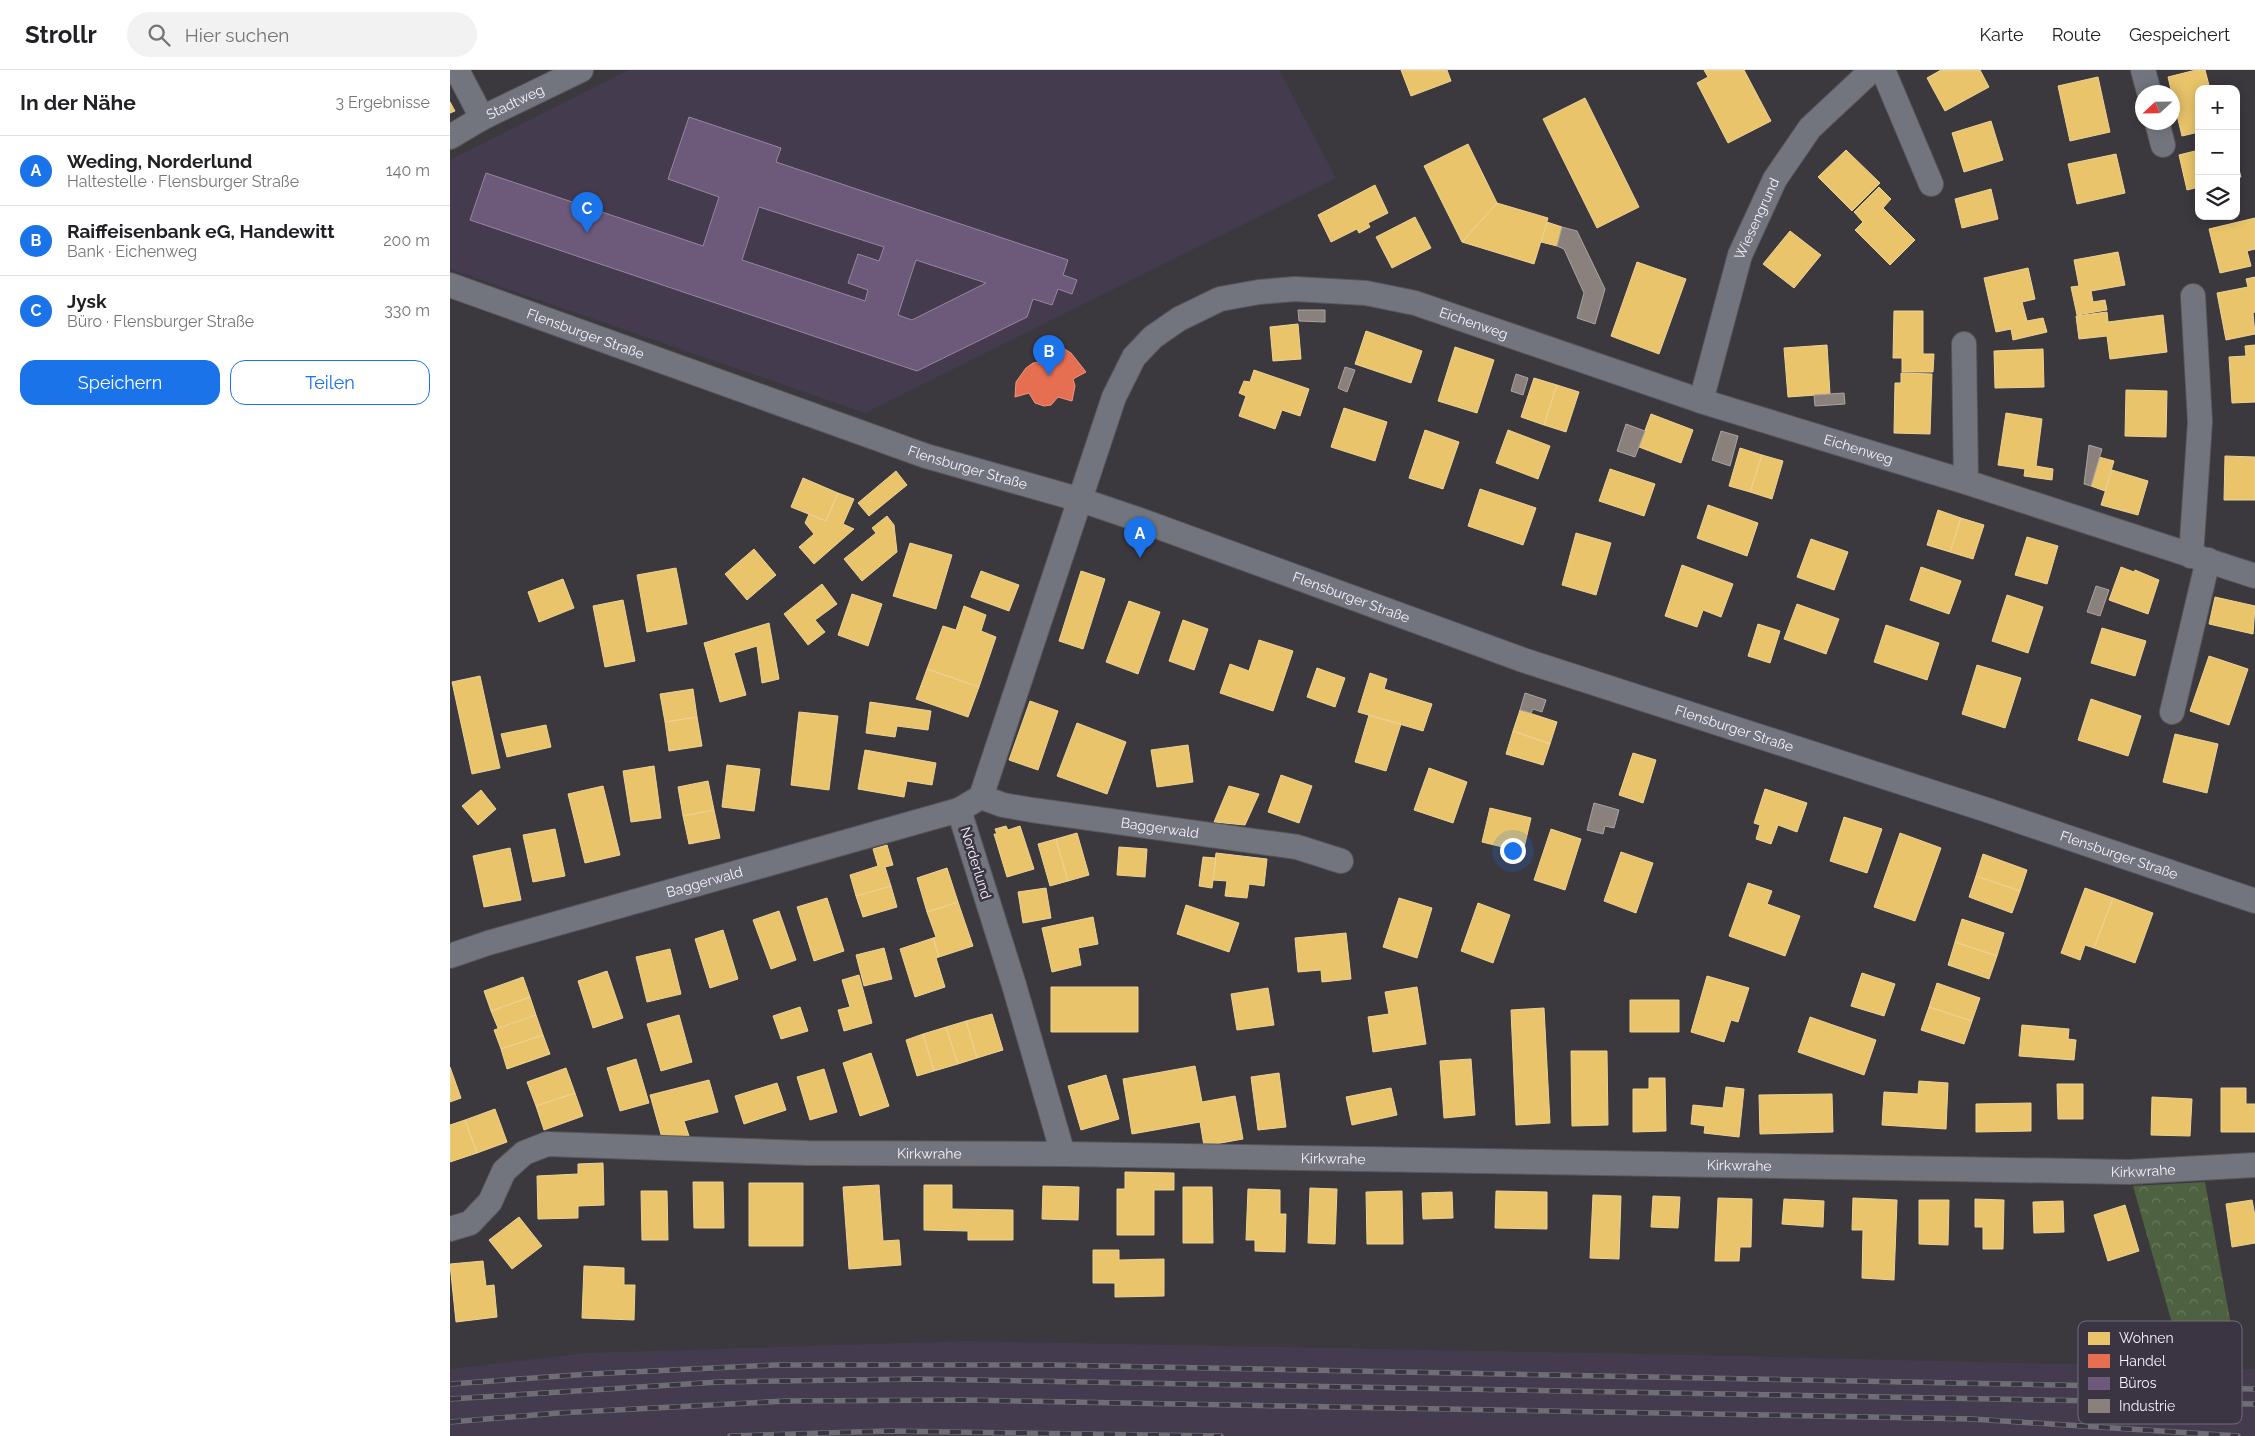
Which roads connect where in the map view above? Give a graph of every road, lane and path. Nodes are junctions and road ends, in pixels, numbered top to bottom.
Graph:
1 (457, 70) edge
2 (582, 70) edge
3 (1872, 70) edge
4 (1883, 70) edge
5 (2143, 70) edge
6 (2147, 85) edge
7 (482, 118) junction
8 (2159, 130) edge
9 (450, 138) edge
10 (2164, 145) dead end
11 (1931, 184) dead end
12 (450, 285) edge
13 (2193, 296) dead end
14 (1964, 344) dead end
15 (1701, 401) junction
16 (1966, 482) junction
17 (1081, 500) junction
18 (2199, 558) junction
19 (2255, 576) edge
20 (2172, 712) dead end
21 (981, 797) junction
22 (959, 810) junction
23 (1341, 860) dead end
24 (2255, 901) edge
25 (450, 956) edge
26 (1063, 1154) junction
27 (2255, 1164) edge
28 (450, 1229) edge

1 - 7 street
2 - 7 street, Stadtweg
3 - 15 street, Wiesengrund
4 - 11 street
5 - 6 street
7 - 9 street, Stadtweg
8 - 10 street
12 - 17 street, Flensburger Straße
13 - 18 street
14 - 16 street
15 - 16 street, Eichenweg
15 - 17 street, Eichenweg
16 - 18 street, Eichenweg
17 - 21 street
17 - 24 street, Flensburger Straße
18 - 19 street, Eichenweg
18 - 20 street
21 - 22 street, Norderlund
21 - 23 street, Baggerwald
22 - 25 street, Baggerwald
22 - 26 street, Norderlund
26 - 27 street, Kirkwrahe
26 - 28 street, Kirkwrahe

